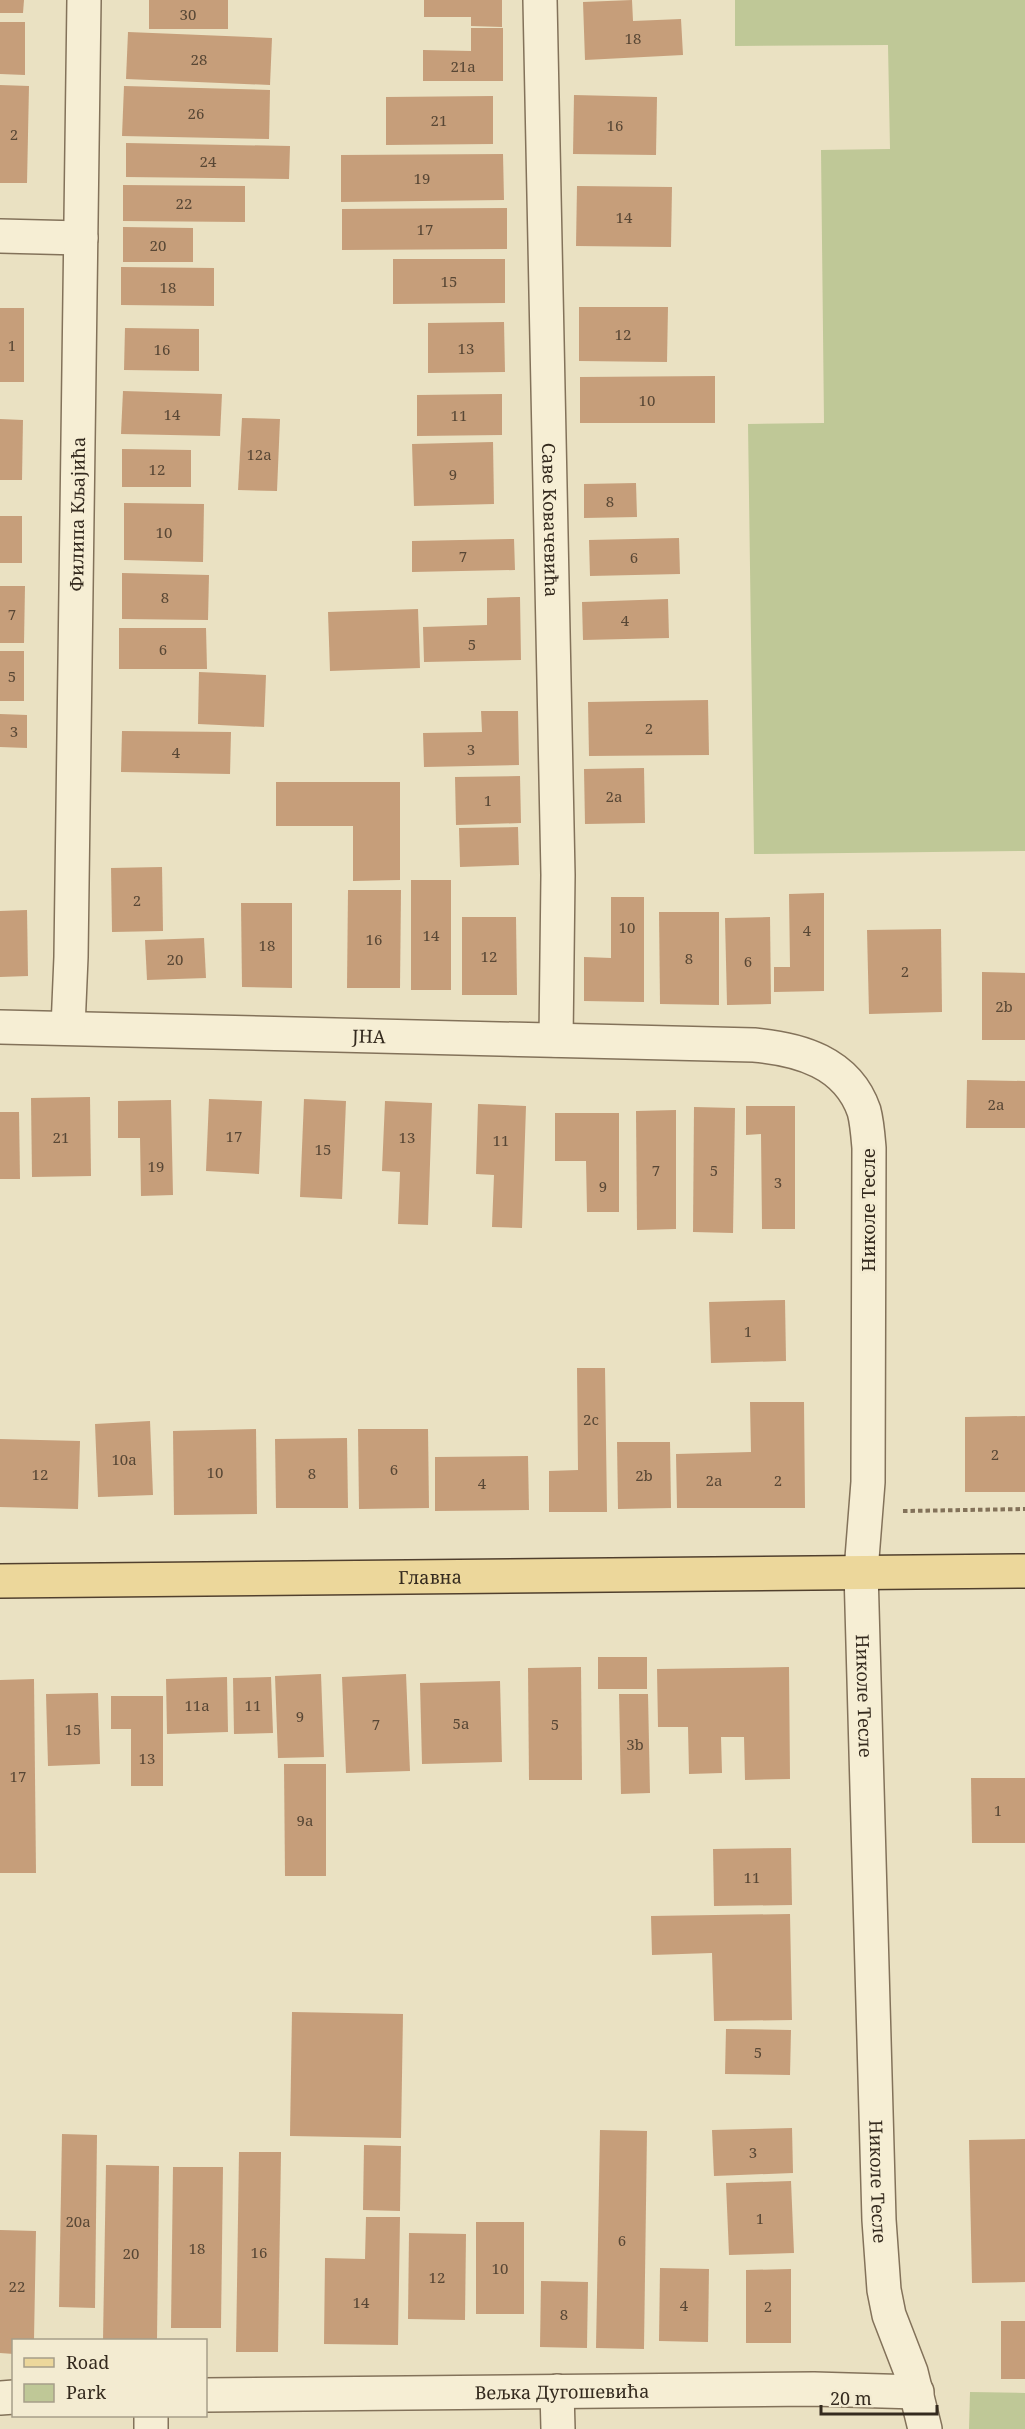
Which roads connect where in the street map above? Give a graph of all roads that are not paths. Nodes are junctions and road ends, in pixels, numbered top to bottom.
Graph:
1 (84, 0) edge
2 (540, 0) edge
3 (0, 236) edge
4 (81, 238) junction
5 (0, 1027) edge
6 (68, 1028) junction
7 (556, 1041) junction
8 (736, 1046) joint
9 (861, 1571) junction
10 (1025, 1571) edge
11 (0, 1581) edge
12 (557, 2391) junction
13 (916, 2392) junction
14 (207, 2395) edge
15 (558, 2429) edge
16 (925, 2429) edge

1 - 4 street, Филипа Кљајића
2 - 7 street, Саве Ковачевића
3 - 4 street
4 - 6 street, Филипа Кљајића
5 - 6 street, ЈНА
6 - 7 street, ЈНА
7 - 8 street, ЈНА
8 - 9 street, Николе Тесле
9 - 10 main road, Главна
9 - 11 main road, Главна
9 - 13 street, Николе Тесле
12 - 13 street, Вељка Дугошевића
12 - 14 street, Вељка Дугошевића
12 - 15 street
13 - 16 street, Николе Тесле

